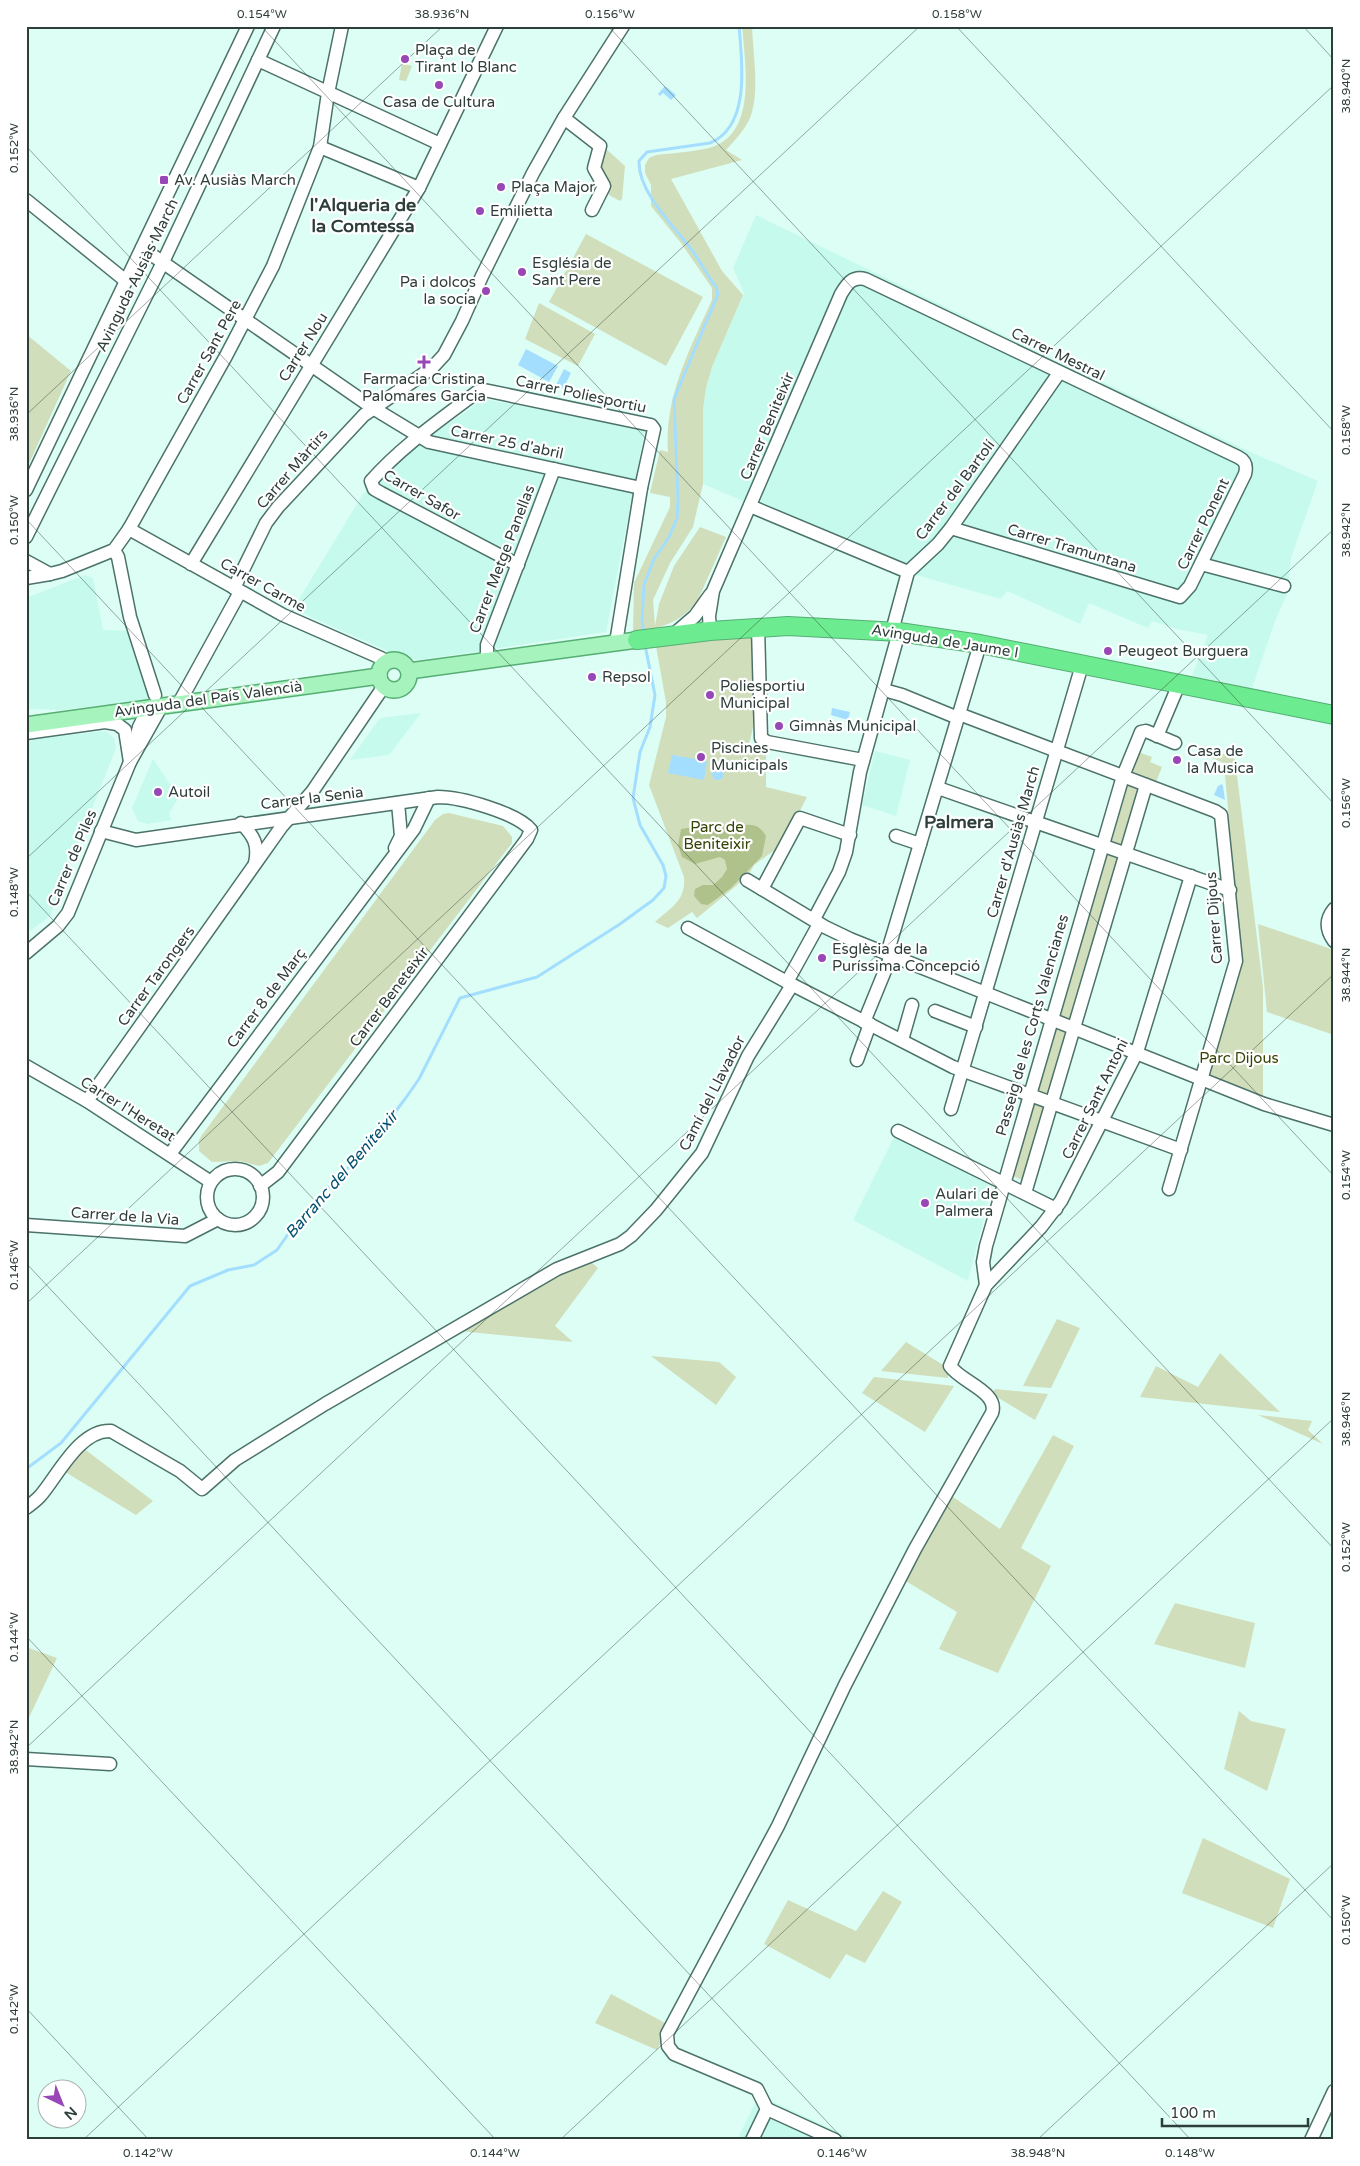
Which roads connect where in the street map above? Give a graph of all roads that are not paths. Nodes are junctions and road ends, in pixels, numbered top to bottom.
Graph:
1 (248, 26) edge
2 (274, 26) edge
3 (342, 26) edge
4 (497, 26) edge
5 (623, 26) edge
6 (258, 60) junction
7 (328, 93) junction
8 (564, 118) junction
9 (440, 144) junction
10 (320, 147) junction
11 (419, 188) junction
12 (26, 200) edge
13 (592, 210) dead end
14 (142, 248) junction
15 (163, 262) junction
16 (855, 278) joint
17 (126, 281) junction
18 (245, 319) junction
19 (311, 365) junction
20 (1059, 373) junction
21 (373, 408) junction
22 (418, 436) junction
23 (1246, 463) joint
24 (554, 469) junction
25 (28, 484) edge
26 (641, 488) junction
27 (750, 506) junction
28 (951, 528) junction
29 (129, 529) junction
30 (26, 537) edge
31 (114, 550) junction
32 (26, 561) edge
33 (191, 564) junction
34 (1201, 564) junction
35 (518, 565) junction
36 (908, 572) junction
37 (50, 574) junction
38 (26, 578) edge
39 (1284, 586) dead end
40 (237, 590) junction
41 (713, 591) junction
42 (1183, 596) joint
43 (700, 610) junction
44 (758, 627) junction
45 (704, 632) junction
46 (896, 632) junction
47 (667, 636) junction
48 (636, 640) joint
49 (616, 643) junction
50 (980, 644) junction
51 (487, 661) junction
52 (385, 662) junction
53 (1082, 665) junction
54 (408, 671) junction
55 (381, 681) junction
56 (1179, 684) junction
57 (884, 690) junction
58 (155, 703) junction
59 (179, 703) junction
60 (1334, 714) edge
61 (958, 716) junction
62 (29, 724) edge
63 (1157, 736) junction
64 (1175, 743) dead end
65 (1056, 751) junction
66 (863, 760) junction
67 (130, 762) junction
68 (1122, 776) junction
69 (1146, 785) junction
70 (938, 788) junction
71 (430, 798) junction
72 (398, 803) junction
73 (292, 816) junction
74 (271, 819) junction
75 (241, 823) junction
76 (525, 823) joint
77 (1036, 823) junction
78 (101, 831) junction
79 (850, 834) junction
80 (896, 836) dead end
81 (920, 844) junction
82 (1102, 846) junction
83 (1126, 854) junction
84 (389, 861) junction
85 (252, 870) junction
86 (1191, 876) junction
87 (748, 880) dead end
88 (762, 889) junction
89 (1230, 890) junction
90 (1334, 910) edge
91 (817, 922) junction
92 (688, 928) dead end
93 (1334, 941) edge
94 (26, 952) edge
95 (889, 955) junction
96 (789, 984) junction
97 (986, 993) junction
98 (912, 1005) dead end
99 (935, 1011) dead end
100 (1050, 1018) junction
101 (867, 1023) junction
102 (976, 1027) junction
103 (1075, 1027) junction
104 (902, 1040) junction
105 (1137, 1052) junction
106 (857, 1060) dead end
107 (26, 1066) edge
108 (963, 1071) junction
109 (1203, 1079) junction
110 (1029, 1094) junction
111 (87, 1101) junction
112 (1052, 1102) junction
113 (951, 1109) dead end
114 (1102, 1122) junction
115 (1334, 1124) edge
116 (898, 1131) dead end
117 (1181, 1150) junction
118 (170, 1154) junction
119 (211, 1182) junction
120 (1004, 1182) junction
121 (260, 1186) junction
122 (1169, 1189) dead end
123 (1025, 1193) junction
124 (1056, 1209) junction
125 (218, 1219) junction
126 (26, 1225) edge
127 (986, 1285) junction
128 (26, 1508) edge
129 (26, 1759) edge
130 (110, 1764) dead end
131 (1334, 2090) edge
132 (767, 2109) junction
133 (752, 2140) edge
134 (835, 2140) edge
135 (1311, 2140) edge

1 - 14 street
2 - 6 street, Avinguda Ausiàs March
3 - 7 street, Carrer Sant Pere
4 - 9 street, Carrer Nou
5 - 8 street, Carrer Màrtirs
6 - 7 street
6 - 15 street, Avinguda Ausiàs March
7 - 9 street
7 - 10 street, Carrer Sant Pere
8 - 13 street
8 - 21 street, Carrer Màrtirs
9 - 11 street, Carrer Nou
10 - 11 street
10 - 18 street, Carrer Sant Pere
11 - 19 street, Carrer Nou
12 - 17 street
14 - 15 street, Carrer 25 d'abril
14 - 17 street
15 - 18 street, Carrer 25 d'abril
15 - 30 street, Avinguda Ausiàs March
16 - 20 street, Carrer Mestral
16 - 27 street, Carrer Beniteixir
17 - 25 street
18 - 19 street, Carrer 25 d'abril
18 - 29 street, Carrer Sant Pere
19 - 21 street, Carrer 25 d'abril
19 - 33 street, Carrer Nou
20 - 23 street, Carrer Mestral
20 - 28 street, Carrer del Bartolí
21 - 22 street, Carrer 25 d'abril
21 - 40 street, Carrer Màrtirs
22 - 24 street, Carrer 25 d'abril
22 - 26 street, Carrer Poliesportiu
22 - 35 street, Carrer Safor
23 - 34 street, Carrer Ponent
24 - 26 street, Carrer 25 d'abril
24 - 35 street, Carrer Metge Panellas
26 - 49 street, Carrer Poliesportiu
27 - 36 street
27 - 41 street, Carrer Beniteixir
28 - 36 street, Carrer del Bartolí
28 - 42 street, Carrer Tramuntana
29 - 31 street, Carrer Sant Pere
29 - 33 street, Carrer Carme
31 - 37 street
31 - 58 street
32 - 37 street
33 - 40 street, Carrer Carme
34 - 39 street
34 - 42 street, Carrer Ponent
35 - 51 street, Carrer Metge Panellas
36 - 46 street
37 - 38 street
40 - 52 street, Carrer Carme
40 - 59 street
41 - 43 street, Carrer Beniteixir
41 - 45 street, Carrer Beniteixir
43 - 45 street, Carrer Beniteixir
43 - 47 street, Carrer Beniteixir
44 - 45 highway, Avinguda de Jaume I
44 - 46 highway, Avinguda de Jaume I
44 - 66 street
45 - 47 highway, Avinguda de Jaume I
46 - 50 highway, Avinguda de Jaume I
46 - 57 street, Camí del Llavador
47 - 48 highway, Avinguda de Jaume I
48 - 49 main road
49 - 51 main road
50 - 53 highway, Avinguda de Jaume I
50 - 61 street
51 - 54 main road
52 - 54 main road
52 - 55 main road
53 - 56 highway, Avinguda de Jaume I
53 - 65 street, Carrer d'Ausiàs March
54 - 55 main road
55 - 59 main road, Avinguda del País Valencià
55 - 73 street, Carrer Tarongers
56 - 60 highway, Avinguda de Jaume I
56 - 63 street
57 - 61 street
57 - 66 street, Camí del Llavador
58 - 59 main road, Avinguda del País Valencià
58 - 62 main road, Avinguda del País Valencià
58 - 67 street, Carrer de Piles
61 - 65 street
61 - 70 street
62 - 67 street, Avinguda del País Valencià
63 - 64 street
63 - 68 street
65 - 68 street
65 - 77 street, Carrer d'Ausiàs March
66 - 79 street, Camí del Llavador
67 - 78 street, Carrer de Piles
68 - 69 street
68 - 82 street, Passeig de les Corts Valencianes
69 - 83 street
69 - 89 street, Carrer Dijous
70 - 77 street
70 - 81 street
71 - 72 street, Carrer la Senia
71 - 76 street, Carrer la Senia
71 - 84 street, Carrer 8 de Març
72 - 73 street, Carrer la Senia
72 - 84 street, Carrer 8 de Març
73 - 74 street, Carrer la Senia
73 - 85 street, Carrer Tarongers
74 - 75 street, Carrer la Senia
74 - 85 street, Carrer Tarongers
75 - 78 street, Carrer la Senia
75 - 85 street, Carrer Tarongers
76 - 121 street, Carrer Beneteixir
77 - 82 street
77 - 97 street, Carrer d'Ausiàs March
78 - 94 street, Carrer de Piles
79 - 88 street
79 - 91 street, Camí del Llavador
80 - 81 street
81 - 95 street
82 - 83 street
82 - 100 street, Passeig de les Corts Valencianes
83 - 86 street
83 - 103 street
84 - 118 street, Carrer 8 de Març
85 - 111 street, Carrer Tarongers
86 - 89 street
86 - 105 street, Carrer Sant Antoni
87 - 88 street
88 - 91 street
89 - 109 street, Carrer Dijous
90 - 93 street
91 - 95 street
91 - 96 street, Camí del Llavador
92 - 96 street
95 - 97 street
95 - 101 street
96 - 101 street
96 - 128 street, Camí del Llavador
97 - 100 street
97 - 102 street, Carrer d'Ausiàs March
98 - 104 street
99 - 102 street
100 - 103 street
100 - 110 street, Passeig de les Corts Valencianes
101 - 104 street
101 - 106 street
102 - 108 street, Carrer d'Ausiàs March
103 - 105 street
103 - 112 street
104 - 108 street
105 - 109 street
105 - 114 street, Carrer Sant Antoni
107 - 111 street, Carrer l'Heretat
108 - 110 street
108 - 113 street, Carrer d'Ausiàs March
109 - 115 street
109 - 117 street, Carrer Dijous
110 - 112 street
110 - 120 street, Passeig de les Corts Valencianes
111 - 118 street, Carrer l'Heretat
112 - 114 street
112 - 123 street
114 - 117 street
114 - 124 street, Carrer Sant Antoni
116 - 120 street
117 - 122 street, Carrer Dijous
118 - 119 street, Carrer l'Heretat
119 - 121 street
119 - 125 street
120 - 123 street
120 - 127 street, Passeig de les Corts Valencianes
121 - 125 street
123 - 124 street
124 - 127 street, Carrer Sant Antoni
125 - 126 street, Carrer de la Via
127 - 132 street, Carrer Sant Antoni
129 - 130 street
131 - 135 street
132 - 133 street
132 - 134 street

